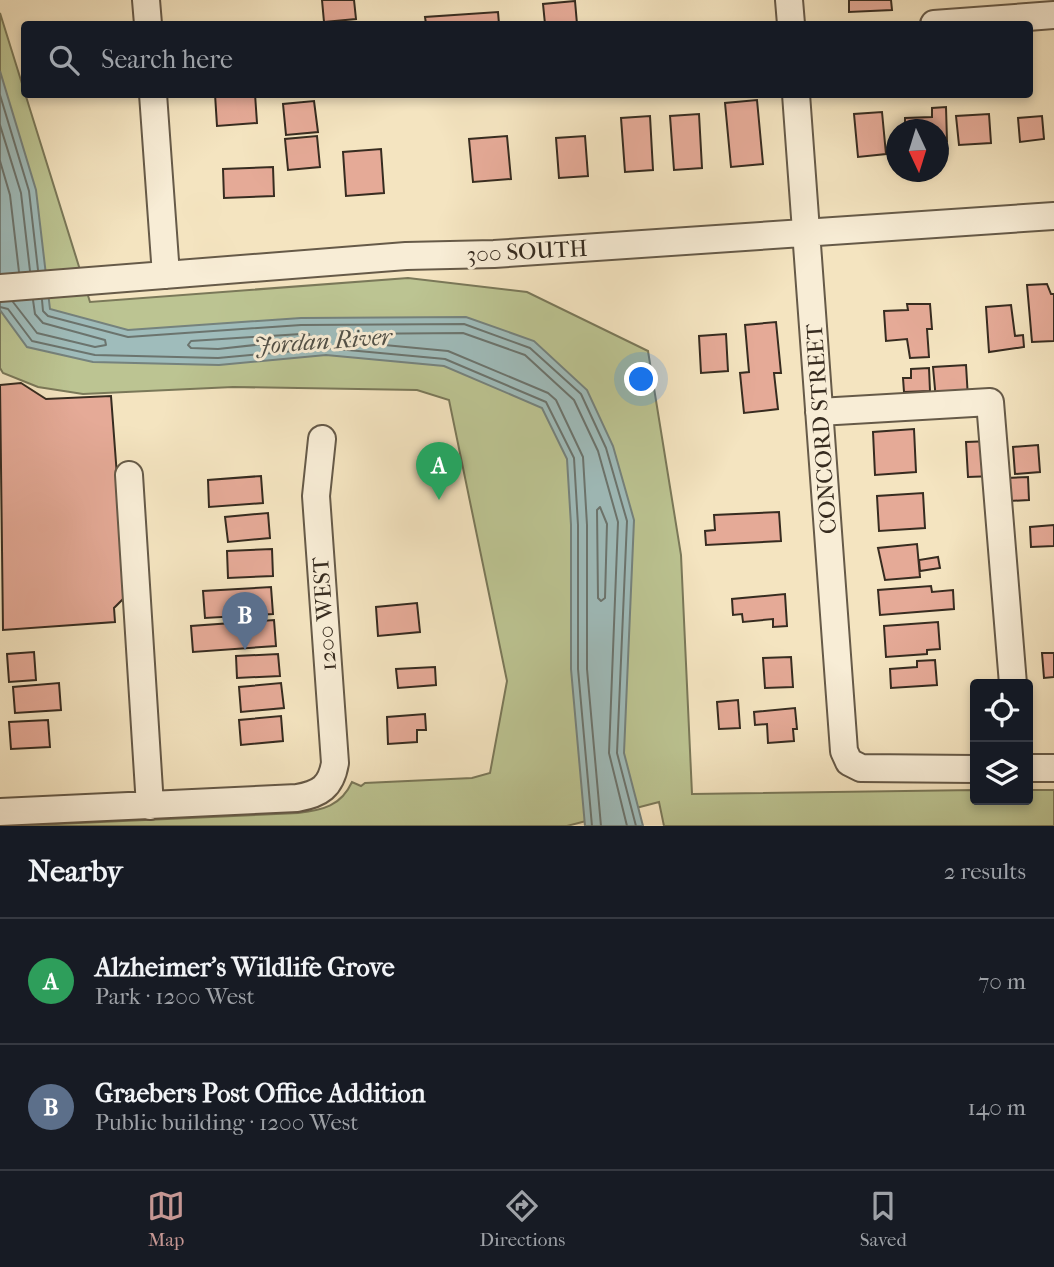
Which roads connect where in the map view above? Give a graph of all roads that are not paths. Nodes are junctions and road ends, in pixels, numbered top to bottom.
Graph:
1 (146, 0) edge
2 (789, 0) edge
3 (1054, 15) edge
4 (148, 21) edge
5 (791, 21) edge
6 (974, 21) edge
7 (153, 98) edge
8 (796, 98) edge
9 (1054, 216) edge
10 (806, 234) junction
11 (166, 275) junction
12 (0, 288) edge
13 (819, 412) junction
14 (322, 439) dead end
15 (129, 475) dead end
16 (1013, 679) edge
17 (1033, 768) edge
18 (1054, 768) edge
19 (970, 769) edge
20 (150, 806) junction
21 (0, 813) edge

1 - 4 street
2 - 5 street
3 - 6 street
7 - 11 street
8 - 10 street, CONCORD STREET
9 - 10 street, 300 SOUTH
10 - 11 street, 300 SOUTH
10 - 13 street, CONCORD STREET
11 - 12 street, 300 SOUTH
13 - 16 street
13 - 19 street, CONCORD STREET
14 - 20 street, 1200 WEST
15 - 20 street
17 - 18 street
20 - 21 street

